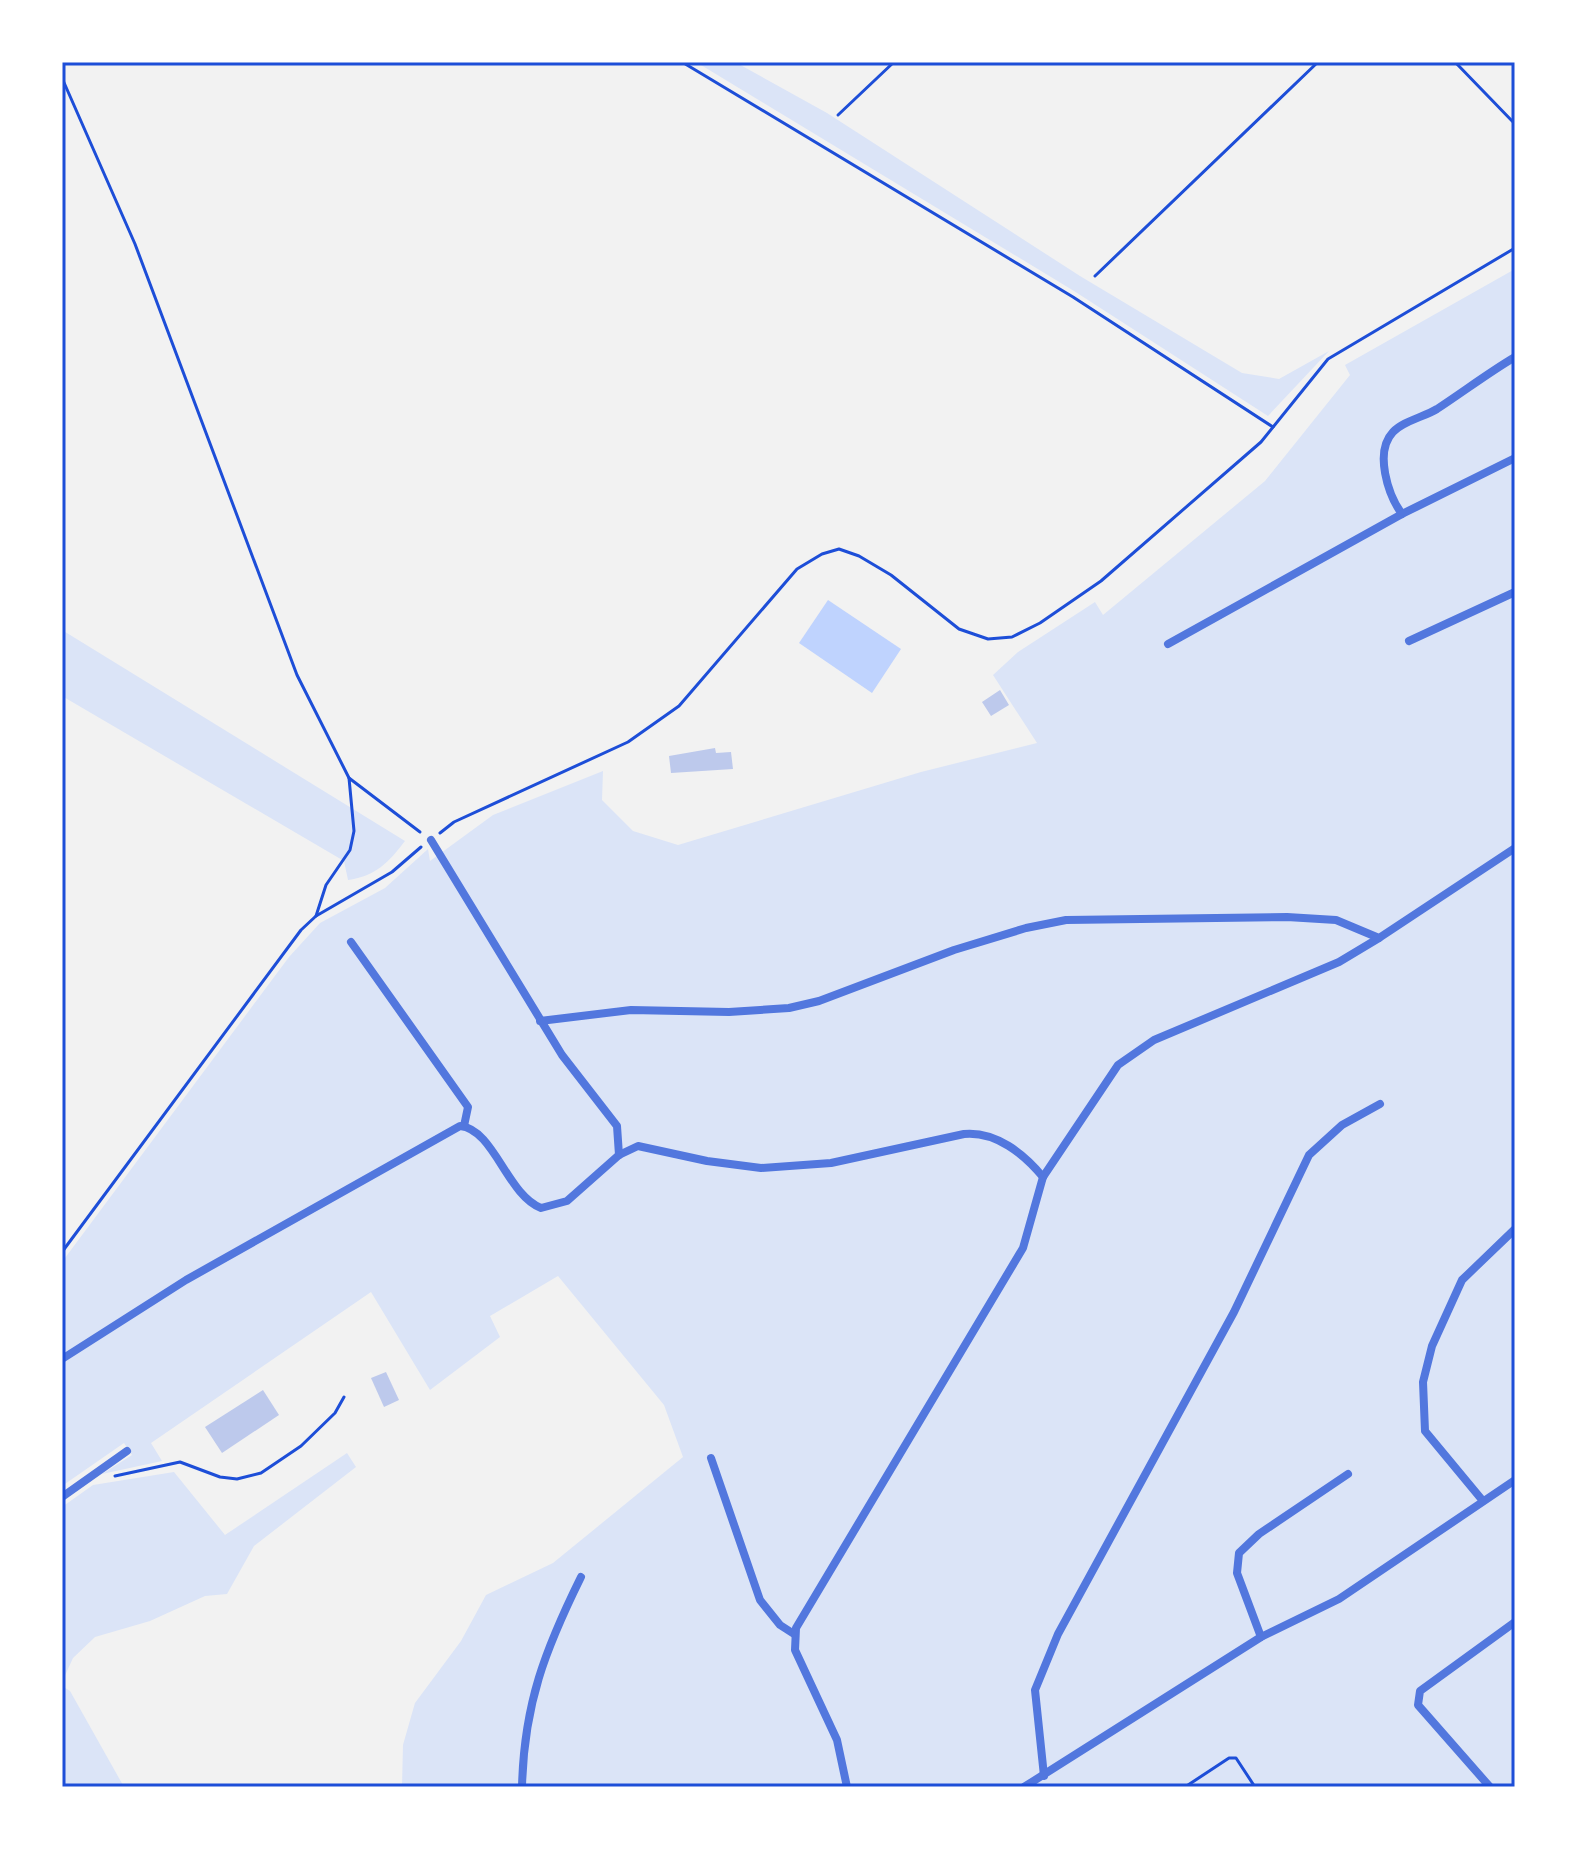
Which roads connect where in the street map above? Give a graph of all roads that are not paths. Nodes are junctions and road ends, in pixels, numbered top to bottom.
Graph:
1 (1515, 357) edge
2 (1515, 458) edge
3 (1402, 514) junction
4 (1515, 592) edge
5 (1409, 641) dead end
6 (1168, 644) dead end
7 (431, 840) road end
8 (1515, 848) edge
9 (1379, 938) junction
10 (351, 942) dead end
11 (540, 1021) junction
12 (1380, 1104) dead end
13 (464, 1126) junction
14 (619, 1155) junction
15 (1043, 1177) junction
16 (1515, 1229) edge
17 (62, 1359) edge
18 (127, 1451) dead end
19 (711, 1458) dead end
20 (1348, 1474) dead end
21 (1515, 1480) edge
22 (62, 1497) edge
23 (1483, 1501) junction
24 (581, 1577) dead end
25 (1515, 1622) edge
26 (794, 1634) junction
27 (1261, 1637) junction
28 (1044, 1776) junction
29 (522, 1787) edge
30 (847, 1787) edge
31 (1024, 1787) edge
32 (1490, 1787) edge

1 - 3 street
2 - 3 street
3 - 6 street
4 - 5 street
7 - 11 street
8 - 9 street
9 - 11 street
9 - 15 street
10 - 13 street
11 - 14 street
12 - 28 street
13 - 14 street
13 - 17 street
14 - 15 street
15 - 26 street
16 - 23 street
18 - 22 street
19 - 26 street
20 - 27 street
21 - 23 street
23 - 27 street
24 - 29 street
25 - 32 street
26 - 30 street
27 - 28 street
28 - 31 street

